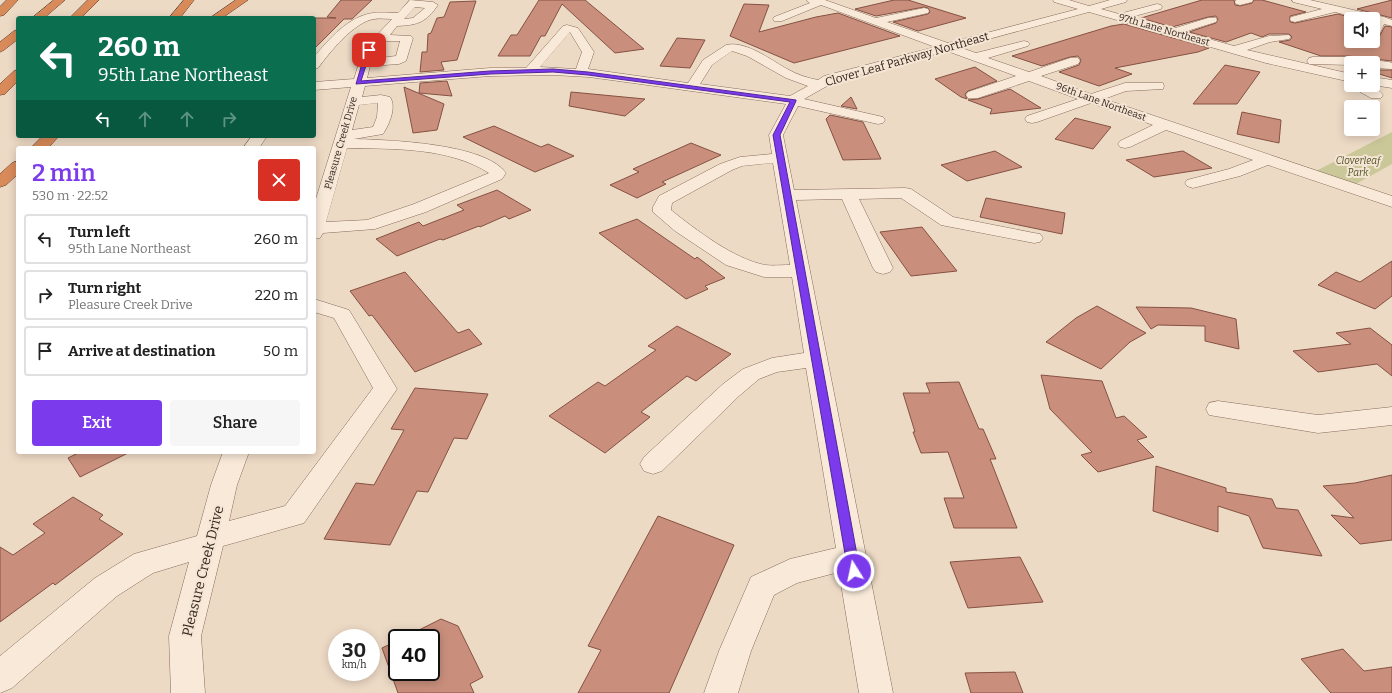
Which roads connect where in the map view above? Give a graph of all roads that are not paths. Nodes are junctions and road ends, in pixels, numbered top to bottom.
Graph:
1 (13, 0) edge
2 (60, 0) edge
3 (94, 0) edge
4 (189, 0) edge
5 (243, 0) edge
6 (1058, 0) edge
7 (1297, 0) edge
8 (816, 1) edge
9 (398, 2) dead end
10 (414, 2) edge
11 (1345, 2) dead end
12 (1156, 8) dead end
13 (1331, 8) junction
14 (1089, 9) junction
15 (1121, 9) edge
16 (924, 11) dead end
17 (1349, 12) edge
18 (0, 13) edge
19 (40, 16) edge
20 (77, 16) edge
21 (176, 16) edge
22 (218, 16) edge
23 (1392, 17) edge
24 (397, 19) junction
25 (778, 19) dead end
26 (1295, 19) dead end
27 (1380, 19) joint
28 (1212, 20) dead end
29 (876, 22) junction
30 (1392, 22) edge
31 (1173, 32) junction
32 (16, 35) edge
33 (1285, 37) dead end
34 (380, 38) junction
35 (1024, 44) dead end
36 (947, 47) junction
37 (0, 48) edge
38 (1234, 50) junction
39 (976, 57) junction
40 (1270, 60) junction
41 (1074, 61) dead end
42 (1344, 61) edge
43 (316, 63) edge
44 (364, 63) junction
45 (1380, 65) edge
46 (1389, 66) dead end
47 (530, 71) junction
48 (581, 73) junction
49 (16, 76) edge
50 (1028, 77) junction
51 (1344, 78) edge
52 (650, 82) junction
53 (1380, 82) edge
54 (358, 83) junction
55 (820, 84) junction
56 (1392, 84) edge
57 (316, 86) edge
58 (1158, 86) dead end
59 (692, 87) junction
60 (0, 91) edge
61 (1371, 92) edge
62 (740, 93) junction
63 (973, 95) dead end
64 (1376, 95) dead end
65 (1091, 98) junction
66 (794, 101) junction
67 (353, 102) junction
68 (1032, 119) dead end
69 (878, 120) dead end
70 (1165, 125) junction
71 (50, 138) edge
72 (342, 140) junction
73 (1125, 144) dead end
74 (40, 146) edge
75 (781, 158) junction
76 (1266, 160) junction
77 (16, 168) edge
78 (0, 182) edge
79 (1193, 183) dead end
80 (848, 194) junction
81 (788, 195) junction
82 (319, 198) edge
83 (1392, 202) edge
84 (316, 223) edge
85 (316, 231) edge
86 (1034, 238) dead end
87 (883, 268) dead end
88 (801, 272) junction
89 (316, 306) edge
90 (816, 359) junction
91 (1218, 409) dead end
92 (1392, 416) edge
93 (235, 454) edge
94 (653, 464) dead end
95 (210, 541) junction
96 (852, 556) junction
97 (0, 677) edge
98 (188, 693) edge
99 (721, 693) edge
100 (876, 693) edge

1 - 18 highway
2 - 19 highway
3 - 20 highway
4 - 21 highway
5 - 22 highway
6 - 14 street
7 - 13 street
8 - 25 street
8 - 29 street, 96th Lane Northeast
9 - 10 street
10 - 24 street, Pleasure Creek Drive
10 - 24 street
11 - 13 street
12 - 15 street, Clover Leaf Parkway Northeast
13 - 17 street
13 - 26 street
14 - 15 street, Clover Leaf Parkway Northeast
14 - 36 street, Clover Leaf Parkway Northeast
15 - 31 street, 97th Lane Northeast
16 - 29 street
23 - 27 street
24 - 34 street, Pleasure Creek Drive
24 - 43 street
27 - 30 street
28 - 31 street
29 - 36 street, 96th Lane Northeast
31 - 38 street, 97th Lane Northeast
32 - 37 highway
33 - 38 street
34 - 44 street, Pleasure Creek Drive
34 - 44 street
35 - 39 street
36 - 39 street, 96th Lane Northeast
36 - 55 street, Clover Leaf Parkway Northeast
38 - 40 street, 97th Lane Northeast
39 - 50 street, 96th Lane Northeast
40 - 42 street
40 - 51 street
41 - 50 street
44 - 54 street, Pleasure Creek Drive
45 - 46 street
47 - 48 street
47 - 48 street
47 - 54 street
48 - 52 street
49 - 60 highway
50 - 63 street
50 - 65 street, 96th Lane Northeast
52 - 59 street
52 - 62 street
53 - 56 street
54 - 57 street
54 - 67 street, Pleasure Creek Drive
55 - 59 street
55 - 66 street, Clover Leaf Parkway Northeast
58 - 65 street
59 - 62 street
61 - 64 street
62 - 66 street
65 - 68 street
65 - 70 street, 96th Lane Northeast
66 - 69 street
66 - 75 street, Clover Leaf Parkway Northeast
67 - 72 street, Pleasure Creek Drive
67 - 72 street
70 - 73 street
70 - 76 street, 96th Lane Northeast
71 - 74 highway
72 - 82 street, Pleasure Creek Drive
72 - 85 street
75 - 81 street, Clover Leaf Parkway Northeast
75 - 88 street
76 - 79 street
76 - 83 street, 96th Lane Northeast
77 - 78 highway
80 - 81 street
80 - 86 street
80 - 87 street
81 - 88 street, Clover Leaf Parkway Northeast
82 - 84 street, Pleasure Creek Drive
88 - 90 street, Clover Leaf Parkway Northeast
89 - 95 street
90 - 94 street
90 - 96 street, Clover Leaf Parkway Northeast
91 - 92 street
93 - 95 street, Pleasure Creek Drive
95 - 97 street
95 - 98 street, Pleasure Creek Drive
96 - 99 street
96 - 100 street, Clover Leaf Parkway Northeast

